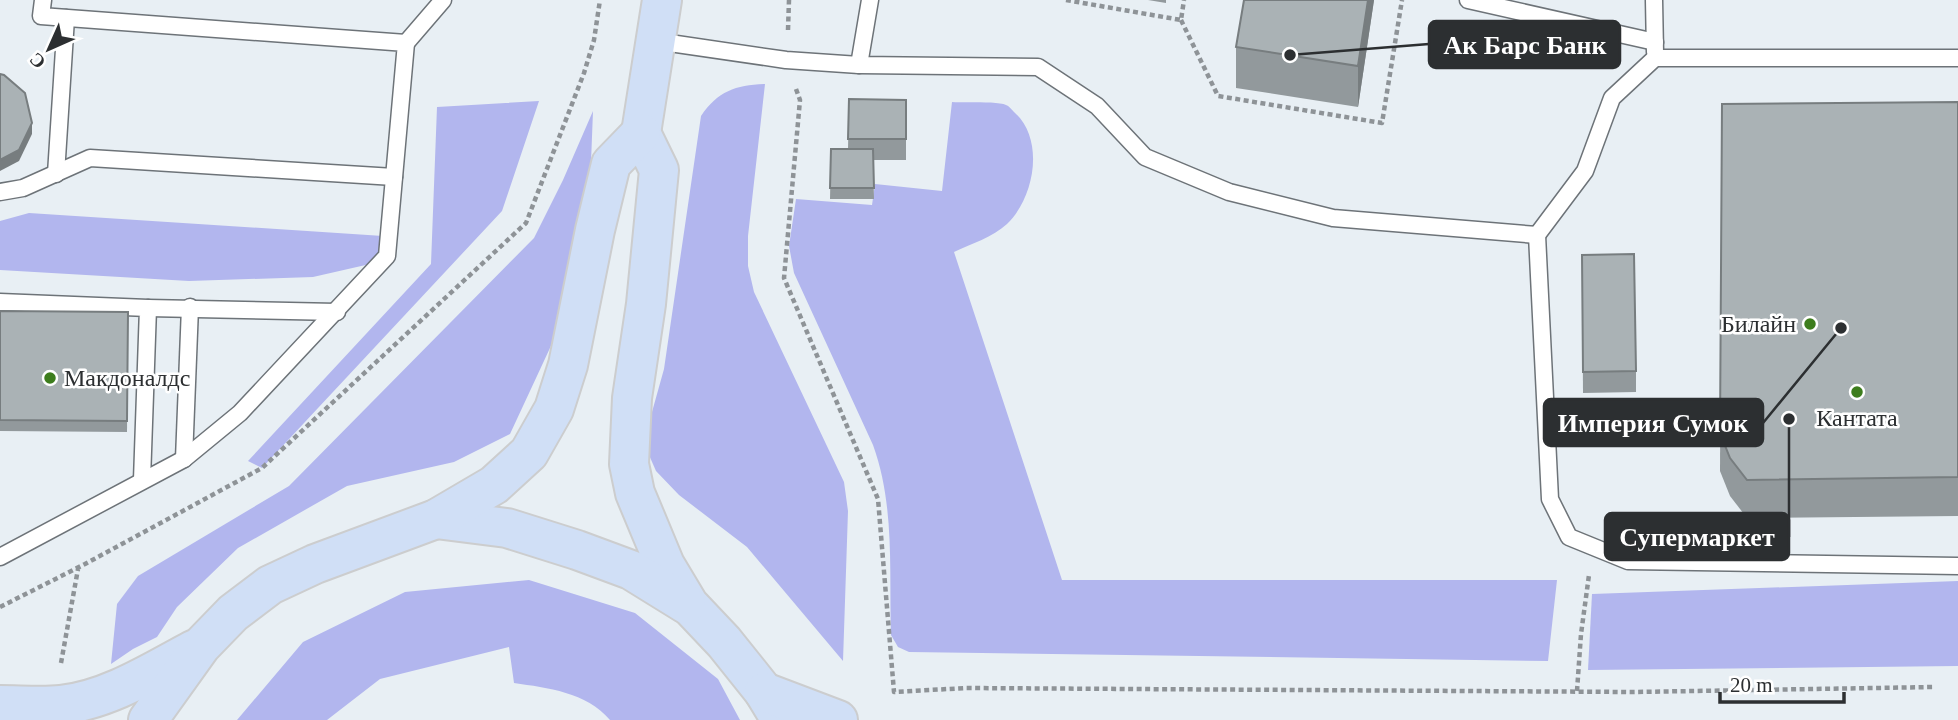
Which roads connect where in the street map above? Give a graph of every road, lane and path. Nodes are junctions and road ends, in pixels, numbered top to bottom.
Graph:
1 (43, 0) edge
2 (443, 0) edge
3 (600, 0) edge
4 (662, 0) edge
5 (789, 0) edge
6 (870, 0) edge
7 (1066, 0) edge
8 (1184, 0) edge
9 (1402, 0) edge
10 (1468, 0) edge
11 (1654, 0) edge
12 (66, 18) junction
13 (1181, 20) junction
14 (656, 41) junction
15 (406, 43) junction
16 (1655, 50) junction
17 (1958, 58) edge
18 (786, 60) junction
19 (859, 65) junction
20 (641, 133) junction
21 (56, 173) junction
22 (394, 177) junction
23 (0, 192) edge
24 (1537, 235) junction
25 (0, 302) edge
26 (190, 307) junction
27 (148, 308) junction
28 (337, 312) junction
29 (184, 459) junction
30 (142, 480) junction
31 (436, 519) junction
32 (1593, 546) junction
33 (0, 557) edge
34 (1958, 566) edge
35 (78, 568) junction
36 (689, 605) junction
37 (0, 607) edge
38 (201, 646) junction
39 (60, 667) dead end
40 (1934, 687) dead end
41 (1577, 691) junction
42 (0, 705) edge
43 (773, 706) edge
44 (148, 720) edge
45 (838, 720) edge

1 - 12 lane
2 - 15 lane
3 - 35 path
4 - 14 main road
5 - 18 path
6 - 19 lane
7 - 13 path
8 - 13 path
9 - 13 path
10 - 16 lane
11 - 16 lane
12 - 15 lane
12 - 21 lane
14 - 18 lane
14 - 20 main road
15 - 22 lane
16 - 17 lane
16 - 24 lane
18 - 19 lane
18 - 41 path
19 - 24 lane
20 - 31 main road
20 - 36 main road
21 - 22 lane
21 - 23 lane
22 - 28 lane
24 - 32 lane
25 - 27 lane
26 - 27 lane
26 - 28 lane
26 - 29 lane
27 - 30 lane
28 - 29 lane
29 - 30 lane
30 - 33 lane
31 - 36 main road
31 - 38 main road
32 - 34 lane
32 - 41 path
35 - 37 path
35 - 39 path
36 - 43 main road
38 - 42 main road
38 - 44 main road
40 - 41 path
43 - 45 main road

